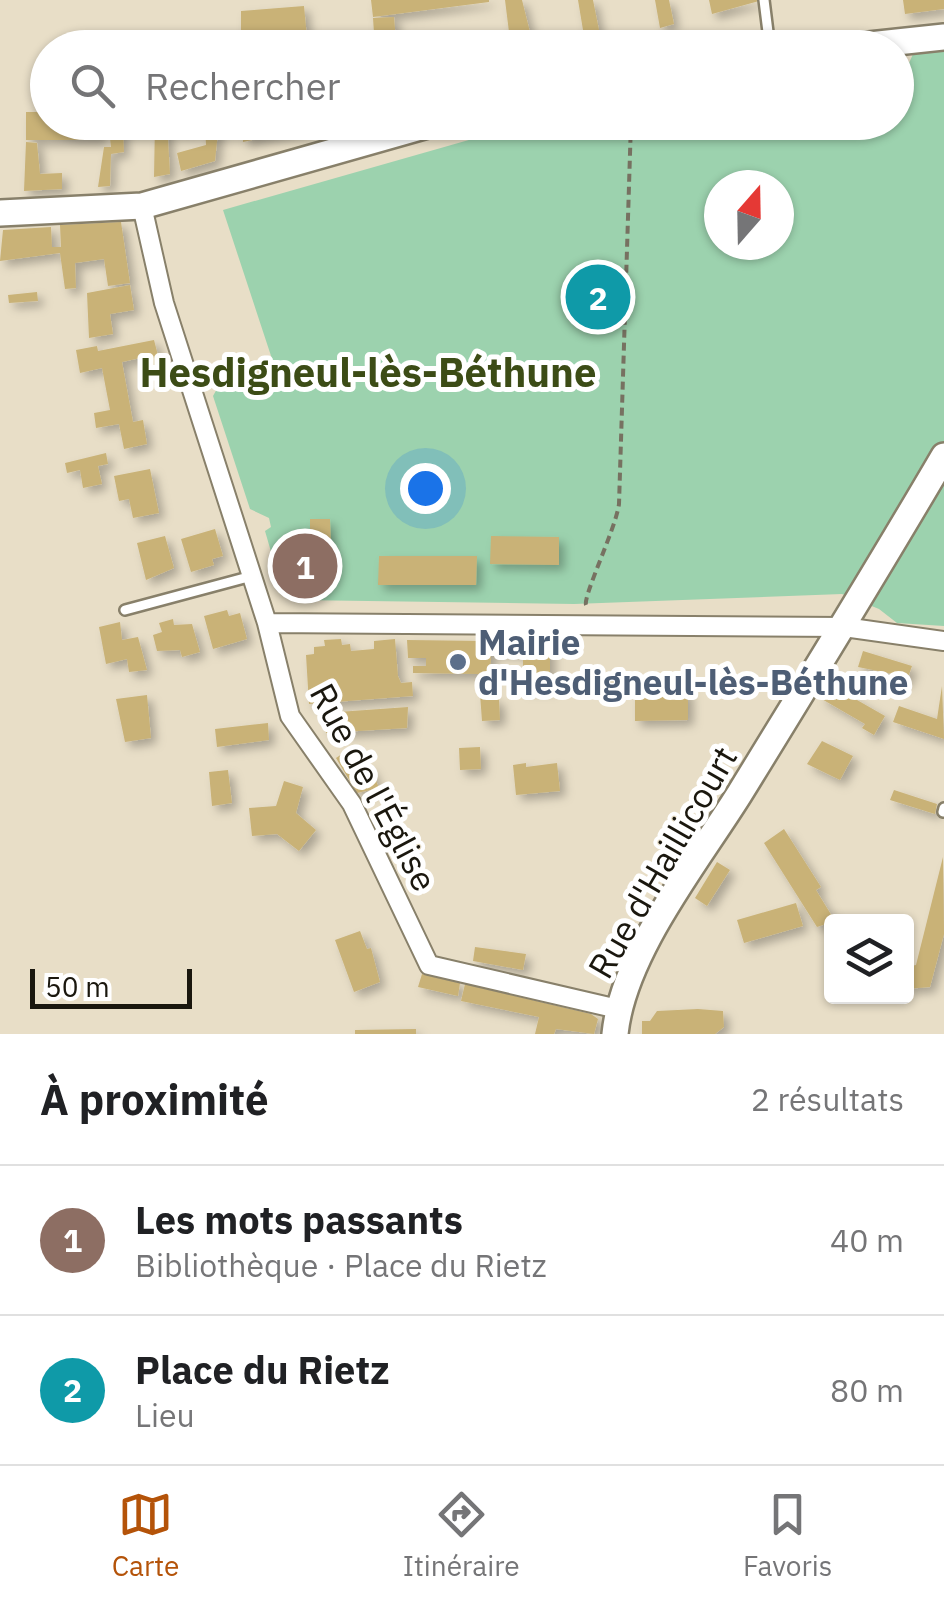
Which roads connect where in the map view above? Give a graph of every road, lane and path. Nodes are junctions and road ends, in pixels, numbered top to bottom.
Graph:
1 (764, 0) edge
2 (768, 30) edge
3 (944, 37) edge
4 (914, 40) edge
5 (375, 140) edge
6 (630, 140) edge
7 (142, 206) junction
8 (0, 213) edge
9 (944, 456) edge
10 (252, 576) junction
11 (125, 610) dead end
12 (267, 623) junction
13 (600, 626) junction
14 (844, 627) junction
15 (944, 641) edge
16 (616, 1022) edge

1 - 2 lane
3 - 4 street
5 - 7 street
6 - 13 path
7 - 8 street
7 - 10 street
9 - 14 street, Rue d'Haillicourt
10 - 11 lane
10 - 12 street
12 - 13 street
12 - 16 street, Rue de l'Église
13 - 14 street
14 - 15 street
14 - 16 street, Rue d'Haillicourt

